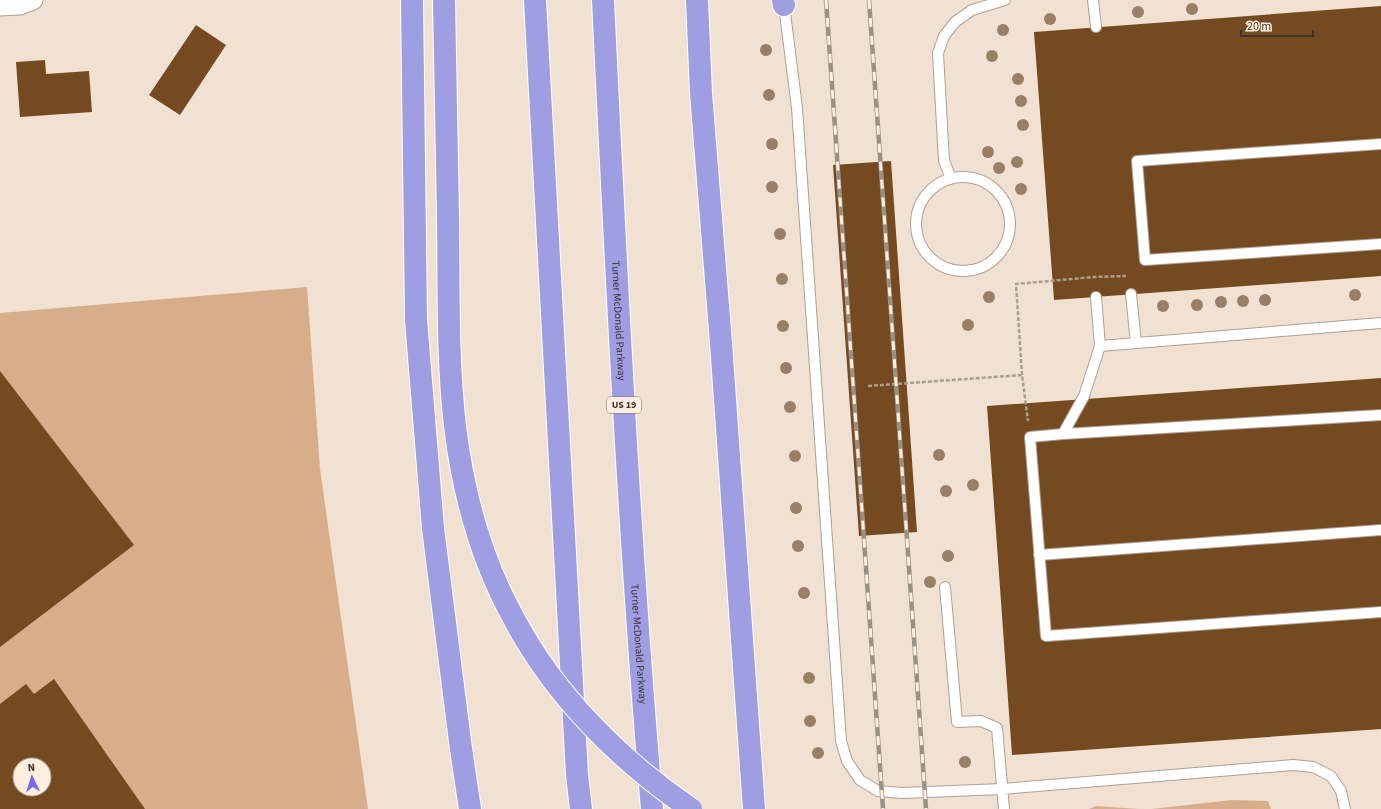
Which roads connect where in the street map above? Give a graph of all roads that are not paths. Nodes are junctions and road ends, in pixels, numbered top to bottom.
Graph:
1 (33, 0) edge
2 (412, 0) edge
3 (444, 0) edge
4 (535, 0) edge
5 (603, 0) edge
6 (697, 0) edge
7 (1005, 0) edge
8 (1093, 0) edge
9 (784, 3) edge
10 (0, 6) edge
11 (1096, 27) dead end
12 (1381, 144) edge
13 (951, 178) junction
14 (1381, 244) edge
15 (1130, 294) dead end
16 (1096, 297) dead end
17 (1381, 322) edge
18 (1136, 343) junction
19 (1100, 346) junction
20 (1381, 415) edge
21 (1063, 434) junction
22 (1381, 530) edge
23 (1039, 555) junction
24 (945, 587) dead end
25 (1381, 612) edge
26 (1002, 789) junction
27 (470, 809) edge
28 (580, 809) edge
29 (652, 809) edge
30 (691, 809) edge
31 (754, 809) edge
32 (1004, 809) edge
33 (1344, 809) edge

1 - 10 street
2 - 27 highway
3 - 30 highway, bridge
4 - 28 highway
5 - 29 highway, Turner McDonald Parkway / US 19
6 - 31 highway
7 - 13 lane
8 - 11 lane
9 - 26 lane
12 - 14 lane
13 - 13 lane
15 - 18 lane
16 - 19 lane
17 - 18 lane
18 - 19 lane
19 - 21 lane
20 - 21 lane
21 - 23 lane
22 - 23 lane
23 - 25 lane
24 - 26 lane
26 - 32 lane
26 - 33 lane

